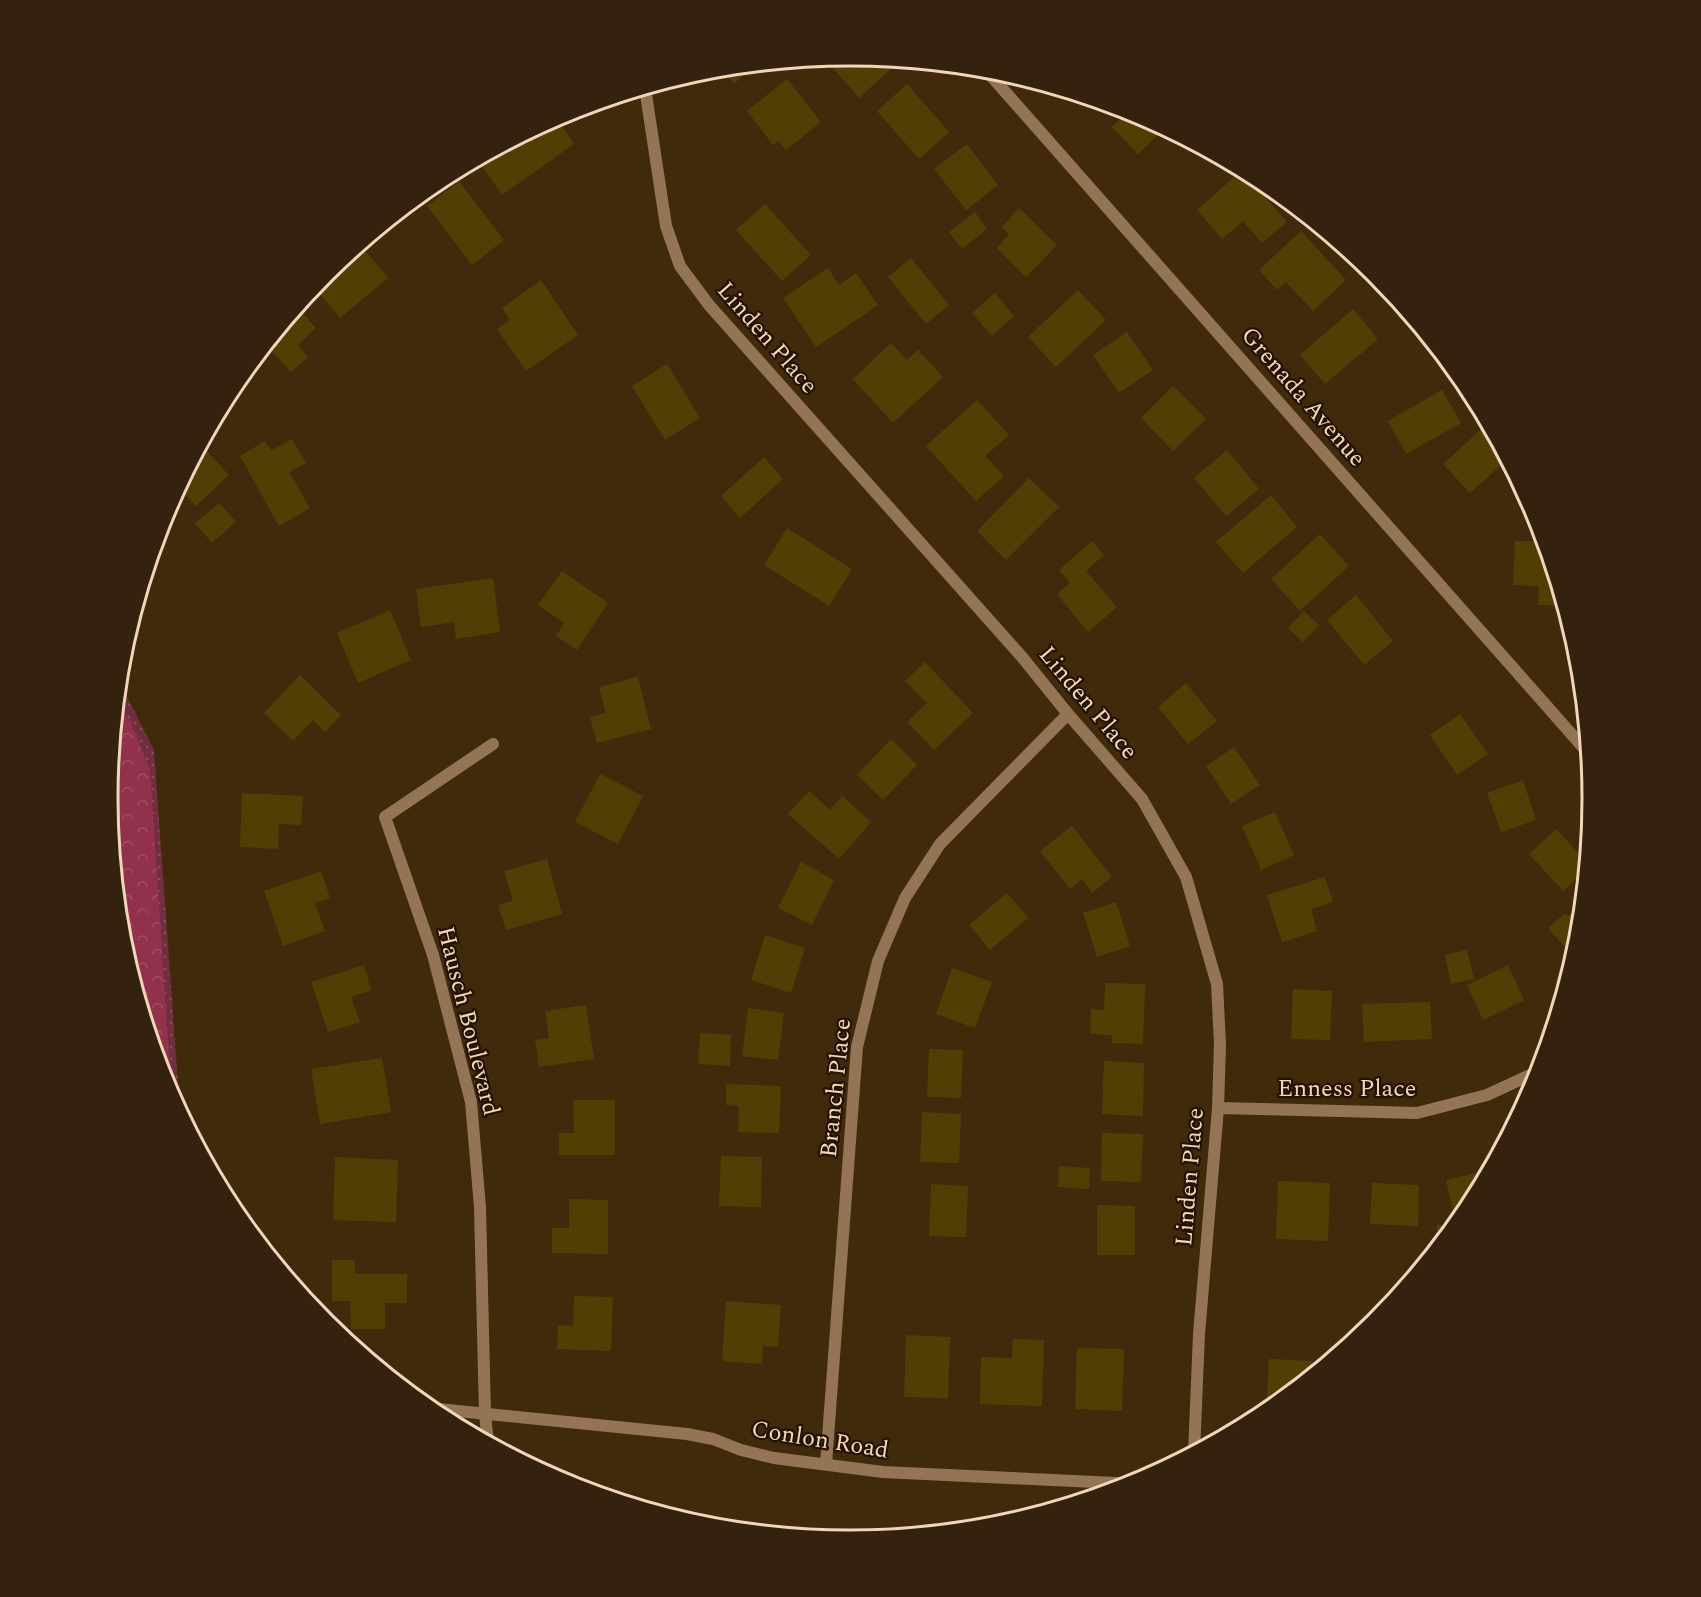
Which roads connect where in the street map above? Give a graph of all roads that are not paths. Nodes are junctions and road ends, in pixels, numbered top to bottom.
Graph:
1 (996, 81) edge
2 (646, 96) edge
3 (1068, 714) junction
4 (493, 744) dead end
5 (1580, 744) edge
6 (1528, 1076) edge
7 (1218, 1108) junction
8 (447, 1410) edge
9 (485, 1414) junction
10 (487, 1435) edge
11 (1194, 1445) edge
12 (826, 1464) junction
13 (1110, 1483) edge

1 - 5 street, Grenada Avenue
2 - 3 street, Linden Place
3 - 7 street, Linden Place
3 - 12 street, Branch Place
4 - 9 street, Hausch Boulevard
6 - 7 street, Enness Place
7 - 11 street, Linden Place
8 - 9 street, Conlon Road
9 - 10 street, Hausch Boulevard
9 - 12 street, Conlon Road
12 - 13 street, Conlon Road

